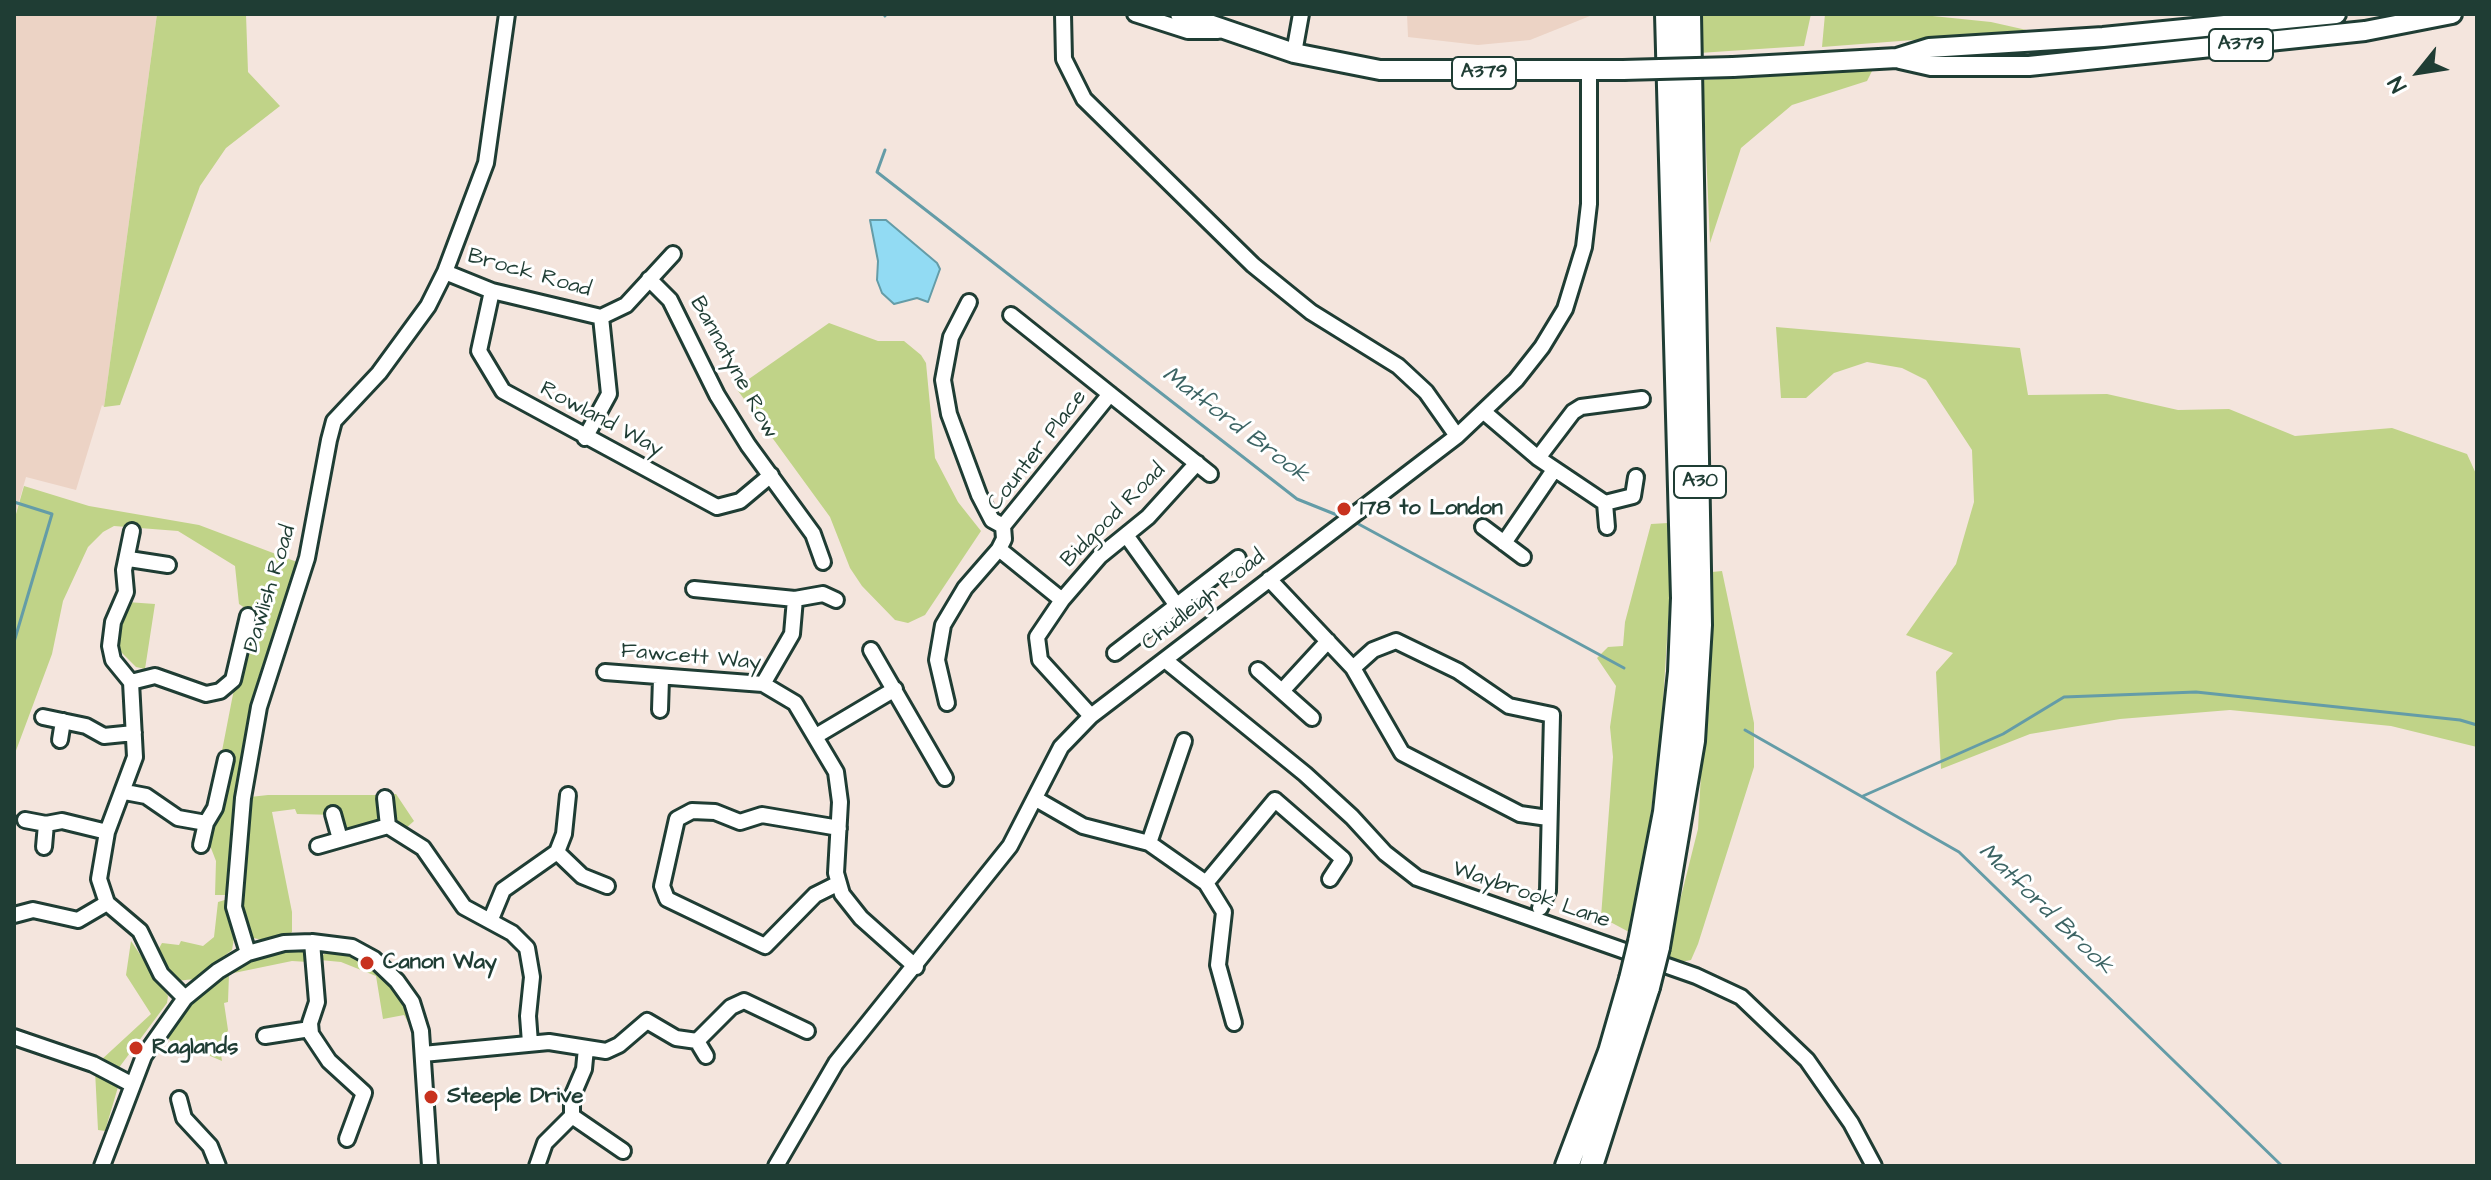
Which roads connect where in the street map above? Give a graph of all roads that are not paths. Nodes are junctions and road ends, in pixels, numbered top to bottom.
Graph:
1 (507, 14) edge
2 (1063, 14) edge
3 (1135, 14) edge
4 (1180, 14) edge
5 (1301, 14) edge
6 (1667, 14) edge
7 (1689, 14) edge
8 (2336, 14) edge
9 (2452, 14) edge
10 (1222, 30) junction
11 (1294, 53) junction
12 (1897, 58) junction
13 (1589, 70) junction
14 (673, 254) dead end
15 (445, 272) junction
16 (649, 279) junction
17 (492, 291) junction
18 (969, 302) dead end
19 (1011, 315) dead end
20 (601, 317) junction
21 (946, 357) junction
22 (963, 360) dead end
23 (1110, 394) junction
24 (1642, 399) dead end
25 (1484, 412) junction
26 (1457, 436) junction
27 (585, 438) junction
28 (1538, 458) junction
29 (1197, 463) junction
30 (1554, 470) junction
31 (1210, 474) dead end
32 (771, 475) junction
33 (1636, 477) dead end
34 (1605, 503) junction
35 (1003, 526) junction
36 (1483, 527) dead end
37 (1607, 527) dead end
38 (132, 531) dead end
39 (1126, 535) junction
40 (1504, 543) junction
41 (999, 549) junction
42 (1523, 557) dead end
43 (1238, 558) dead end
44 (129, 559) junction
45 (823, 562) dead end
46 (168, 565) dead end
47 (1269, 579) junction
48 (694, 589) dead end
49 (795, 599) junction
50 (836, 600) dead end
51 (1062, 600) junction
52 (1175, 603) junction
53 (248, 616) dead end
54 (1328, 641) junction
55 (871, 650) dead end
56 (1115, 653) dead end
57 (1165, 660) junction
58 (1353, 668) junction
59 (1258, 670) dead end
60 (605, 672) dead end
61 (661, 678) junction
62 (131, 682) junction
63 (763, 684) junction
64 (895, 689) junction
65 (1282, 691) junction
66 (947, 703) dead end
67 (660, 710) dead end
68 (1091, 716) junction
69 (43, 717) dead end
70 (1312, 718) dead end
71 (63, 721) junction
72 (134, 733) junction
73 (816, 736) junction
74 (60, 740) dead end
75 (1184, 741) dead end
76 (226, 759) dead end
77 (945, 778) dead end
78 (125, 792) junction
79 (568, 795) dead end
80 (385, 798) dead end
81 (1036, 799) junction
82 (333, 814) dead end
83 (1548, 818) junction
84 (25, 820) dead end
85 (206, 823) junction
86 (46, 824) junction
87 (388, 826) junction
88 (839, 828) junction
89 (107, 832) junction
90 (340, 839) junction
91 (1149, 843) junction
92 (201, 845) dead end
93 (318, 846) dead end
94 (44, 847) dead end
95 (557, 852) junction
96 (1330, 879) dead end
97 (839, 883) junction
98 (1206, 883) junction
99 (607, 886) dead end
100 (107, 903) junction
101 (1540, 908) dead end
102 (491, 919) junction
103 (16, 920) edge
104 (312, 942) junction
105 (1649, 944) junction
106 (248, 953) junction
107 (916, 967) junction
108 (1640, 983) junction
109 (185, 998) junction
110 (639, 1006) dead end
111 (647, 1021) junction
112 (1234, 1023) dead end
113 (310, 1029) junction
114 (807, 1031) dead end
115 (265, 1036) dead end
116 (14, 1037) edge
117 (697, 1041) junction
118 (530, 1043) junction
119 (586, 1048) junction
120 (423, 1054) junction
121 (706, 1056) dead end
122 (133, 1085) junction
123 (380, 1092) dead end
124 (364, 1093) junction
125 (179, 1099) dead end
126 (572, 1116) junction
127 (347, 1139) dead end
128 (623, 1151) dead end
129 (102, 1166) edge
130 (218, 1166) edge
131 (430, 1166) edge
132 (537, 1166) edge
133 (776, 1166) edge
134 (1567, 1166) edge
135 (1591, 1166) edge
136 (1874, 1166) edge

1 - 15 street, Dawlish Road
2 - 26 street
3 - 10 street
4 - 10 main road, A379
5 - 11 street
6 - 105 highway, A30
7 - 105 highway, A30
8 - 12 main road, A379
9 - 12 main road, A379
10 - 11 main road, A379
11 - 13 main road, A379
12 - 13 main road, A379, bridge
13 - 25 street, Chudleigh Road
14 - 16 street, Brock Road
15 - 17 street, Brock Road
15 - 106 street, Dawlish Road
16 - 20 street, Brock Road
16 - 32 street, Bannatyne Row
17 - 20 street, Brock Road
17 - 27 street, Rowland Way
18 - 21 street
19 - 23 street, Bidgood Road
20 - 27 street
21 - 22 street
21 - 35 street
23 - 29 street, Bidgood Road
23 - 35 street, Counter Place
24 - 28 street
25 - 26 street, Chudleigh Road
25 - 28 street
26 - 47 street, Chudleigh Road
27 - 32 street, Rowland Way
28 - 30 street
29 - 31 street, Bidgood Road
29 - 39 street, Bidgood Road
30 - 34 street
30 - 40 street
32 - 45 street, Bannatyne Row
33 - 34 street
34 - 37 street
35 - 41 street, Counter Place
36 - 40 street
38 - 44 street
39 - 51 street, Bidgood Road
39 - 52 street
40 - 42 street
41 - 51 street, Counter Place
41 - 66 street
43 - 52 street
44 - 46 street
44 - 62 street
47 - 54 street
47 - 57 street, Chudleigh Road
48 - 49 street
49 - 50 street
49 - 63 street
51 - 68 street, Bidgood Road
52 - 56 street
53 - 62 street
54 - 58 street
54 - 65 street
55 - 64 street
57 - 68 street, Chudleigh Road
57 - 136 street, Waybrook Lane
58 - 83 street
58 - 83 street
59 - 65 street
60 - 61 street, Fawcett Way
61 - 63 street, Fawcett Way
61 - 67 street
62 - 72 street
63 - 73 street, Fawcett Way
64 - 73 street
64 - 77 street
65 - 70 street
68 - 81 street, Chudleigh Road
69 - 71 street
71 - 72 street
71 - 74 street
72 - 78 street
73 - 88 street, Fawcett Way
75 - 91 street
76 - 85 street
78 - 85 street
78 - 89 street
79 - 95 street
80 - 87 street
81 - 91 street
81 - 107 street, Chudleigh Road
82 - 90 street
83 - 101 street
84 - 86 street
85 - 92 street
86 - 89 street
86 - 94 street
87 - 90 street
87 - 102 street
88 - 97 street, Fawcett Way
88 - 97 street
89 - 100 street
90 - 93 street
91 - 98 street
95 - 99 street
95 - 102 street
96 - 98 street
97 - 107 street
98 - 112 street
100 - 103 street
100 - 109 street
102 - 118 street
104 - 106 street
104 - 113 street
104 - 120 street
105 - 108 highway, A30, bridge
106 - 109 street
107 - 133 street, Chudleigh Road
108 - 134 highway, A30
108 - 135 highway, A30
109 - 122 street
110 - 111 street
111 - 117 street
111 - 119 street
113 - 115 street
113 - 124 street
114 - 117 street
116 - 122 street
117 - 121 street
118 - 119 street
118 - 120 street
119 - 126 street
120 - 131 street
122 - 129 street
123 - 124 street
124 - 127 street
125 - 130 street
126 - 128 street
126 - 132 street

